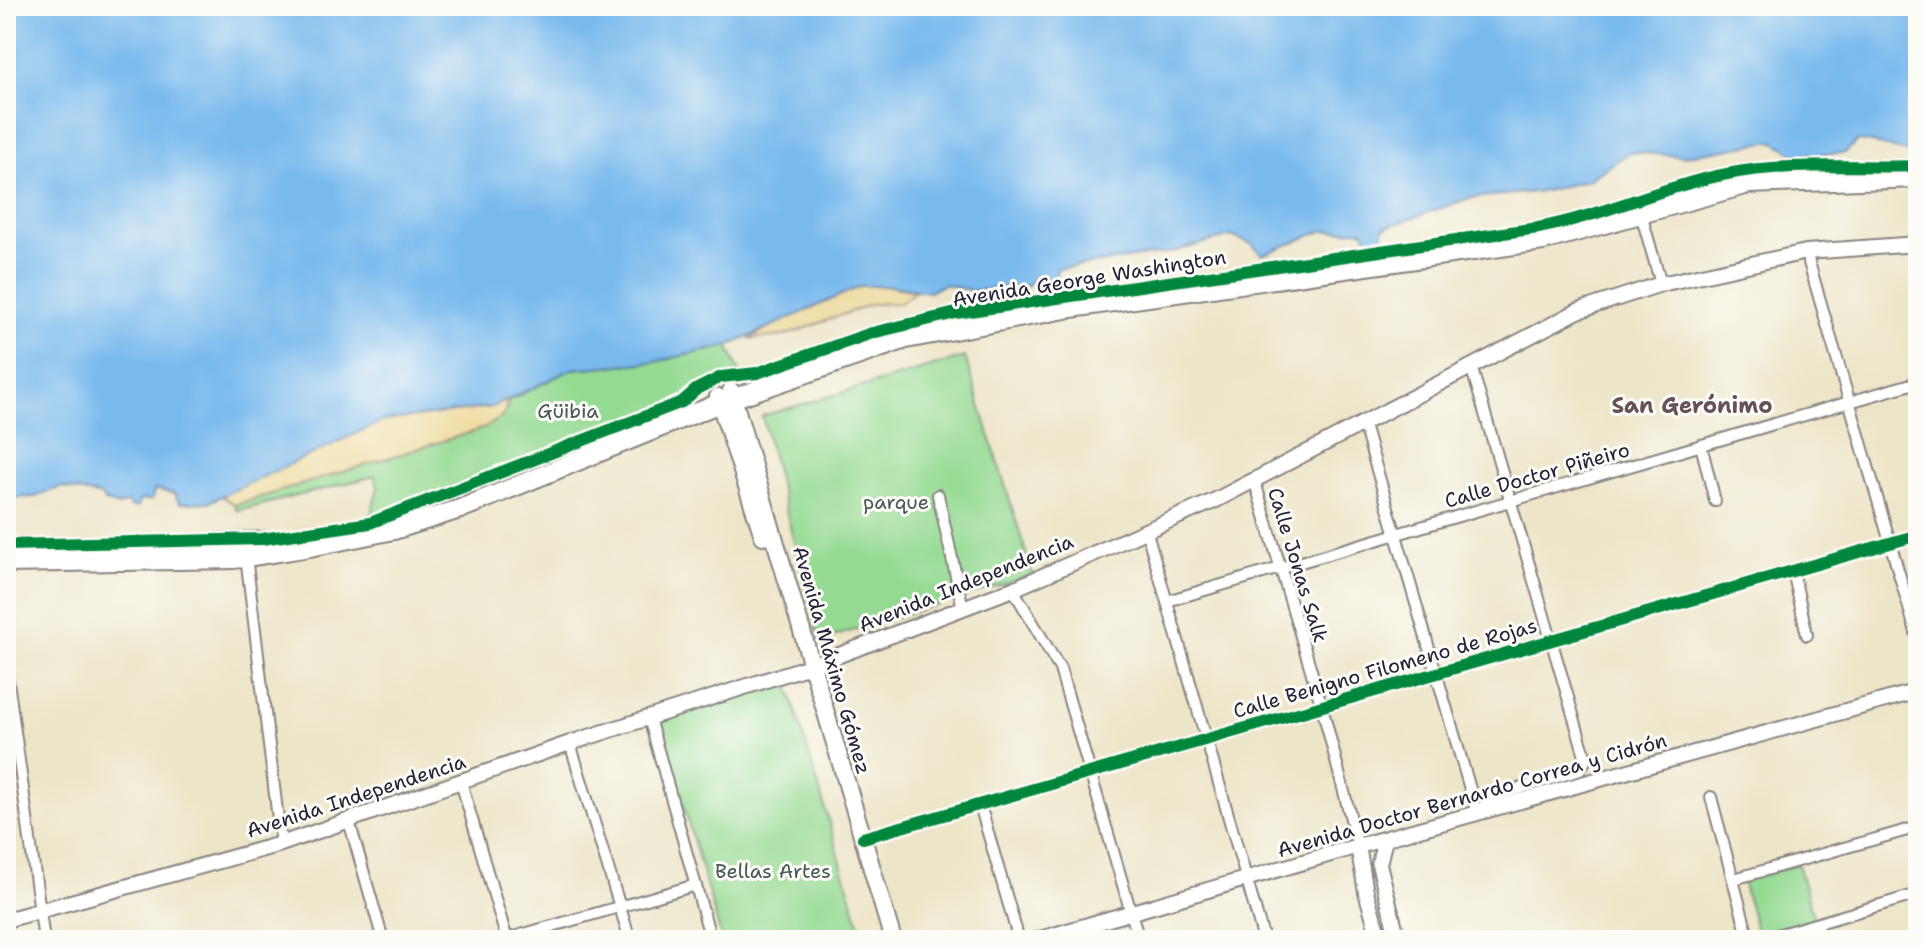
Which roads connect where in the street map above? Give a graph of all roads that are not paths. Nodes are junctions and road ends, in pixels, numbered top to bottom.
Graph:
1 (1918, 171) edge
2 (1918, 178) edge
3 (1641, 214) junction
4 (1918, 244) edge
5 (1806, 252) junction
6 (1661, 284) junction
7 (1471, 366) junction
8 (1918, 382) edge
9 (726, 397) junction
10 (1849, 402) junction
11 (1363, 422) junction
12 (1701, 445) junction
13 (1254, 479) junction
14 (938, 495) dead end
15 (1510, 501) junction
16 (1715, 501) dead end
17 (1146, 529) junction
18 (1396, 535) junction
19 (1918, 535) edge
20 (1890, 543) junction
21 (6, 551) edge
22 (245, 551) junction
23 (6, 563) edge
24 (1281, 568) junction
25 (1793, 571) junction
26 (1013, 589) junction
27 (1167, 601) junction
28 (963, 608) junction
29 (1807, 635) dead end
30 (1918, 639) edge
31 (1551, 641) junction
32 (808, 666) junction
33 (6, 667) edge
34 (1437, 674) junction
35 (1918, 691) edge
36 (1322, 707) junction
37 (649, 718) junction
38 (12, 739) edge
39 (1207, 740) junction
40 (570, 743) junction
41 (1090, 773) junction
42 (461, 782) junction
43 (1711, 797) dead end
44 (980, 805) junction
45 (1479, 813) junction
46 (349, 821) junction
47 (1918, 827) edge
48 (863, 838) junction
49 (1385, 839) junction
50 (281, 844) junction
51 (1358, 846) junction
52 (1246, 879) junction
53 (1734, 879) junction
54 (696, 885) junction
55 (1918, 894) edge
56 (620, 907) junction
57 (39, 911) junction
58 (1131, 913) junction
59 (6, 920) edge
60 (44, 940) edge
61 (383, 940) edge
62 (505, 940) edge
63 (630, 940) edge
64 (711, 940) edge
65 (883, 940) edge
66 (893, 940) edge
67 (1019, 940) edge
68 (1037, 940) edge
69 (1139, 940) edge
70 (1264, 940) edge
71 (1380, 940) edge
72 (1398, 940) edge
73 (1749, 940) edge
74 (1760, 940) edge

1 - 9 highway, Avenida George Washington
2 - 3 highway, Avenida George Washington
3 - 6 street
3 - 9 highway, Avenida George Washington
4 - 5 main road, Avenida Independencia
5 - 6 main road, Avenida Independencia
5 - 10 street
6 - 7 main road, Avenida Independencia
7 - 11 main road, Avenida Independencia
7 - 15 street
8 - 10 street, Calle Doctor Piñeiro
9 - 22 highway, Avenida George Washington
9 - 32 main road, Avenida Máximo Gómez
10 - 12 street, Calle Doctor Piñeiro
10 - 20 street
11 - 13 main road, Avenida Independencia
11 - 18 street
12 - 15 street, Calle Doctor Piñeiro
12 - 16 street
13 - 17 main road, Avenida Independencia
13 - 24 street, Calle Jonas Salk
14 - 28 street
15 - 18 street, Calle Doctor Piñeiro
15 - 31 street
17 - 26 main road, Avenida Independencia
17 - 27 street
18 - 24 street, Calle Doctor Piñeiro
18 - 34 street
19 - 20 street, Calle Benigno Filomeno de Rojas
20 - 25 street, Calle Benigno Filomeno de Rojas
20 - 30 street
21 - 22 highway, Avenida George Washington
22 - 23 highway, Avenida George Washington
22 - 50 street
24 - 27 street, Calle Doctor Piñeiro
24 - 36 street, Calle Jonas Salk
25 - 29 street
25 - 31 street, Calle Benigno Filomeno de Rojas
26 - 28 main road, Avenida Independencia
26 - 41 street
27 - 39 street
28 - 32 main road, Avenida Independencia
31 - 34 street, Calle Benigno Filomeno de Rojas
31 - 45 street
32 - 37 main road, Avenida Independencia
32 - 48 main road, Avenida Máximo Gómez
32 - 65 main road, Avenida Máximo Gómez
33 - 38 street
34 - 36 street, Calle Benigno Filomeno de Rojas
34 - 45 street
35 - 45 main road, Avenida Doctor Bernardo Correa y Cidrón
36 - 39 street, Calle Benigno Filomeno de Rojas
36 - 51 street, Calle Jonas Salk
37 - 40 main road, Avenida Independencia
37 - 54 street
38 - 57 street
39 - 41 street, Calle Benigno Filomeno de Rojas
39 - 52 street
40 - 42 main road, Avenida Independencia
40 - 56 street
41 - 44 street, Calle Benigno Filomeno de Rojas
41 - 58 street
42 - 46 main road, Avenida Independencia
42 - 62 street
43 - 53 street
44 - 48 street, Calle Benigno Filomeno de Rojas
44 - 67 street
45 - 49 main road, Avenida Doctor Bernardo Correa y Cidrón
46 - 50 main road, Avenida Independencia
46 - 61 street
47 - 53 street
48 - 66 main road, Avenida Máximo Gómez
49 - 51 main road, Avenida Doctor Bernardo Correa y Cidrón
49 - 72 main road
50 - 57 main road, Avenida Independencia
51 - 52 main road, Avenida Doctor Bernardo Correa y Cidrón
51 - 71 main road
52 - 58 main road, Avenida Doctor Bernardo Correa y Cidrón
52 - 70 street
53 - 73 street
54 - 56 street
54 - 64 street
55 - 74 street
56 - 62 street
56 - 63 street
57 - 59 main road, Avenida Independencia
57 - 60 street
58 - 68 main road, Avenida Doctor Bernardo Correa y Cidrón
58 - 69 street

